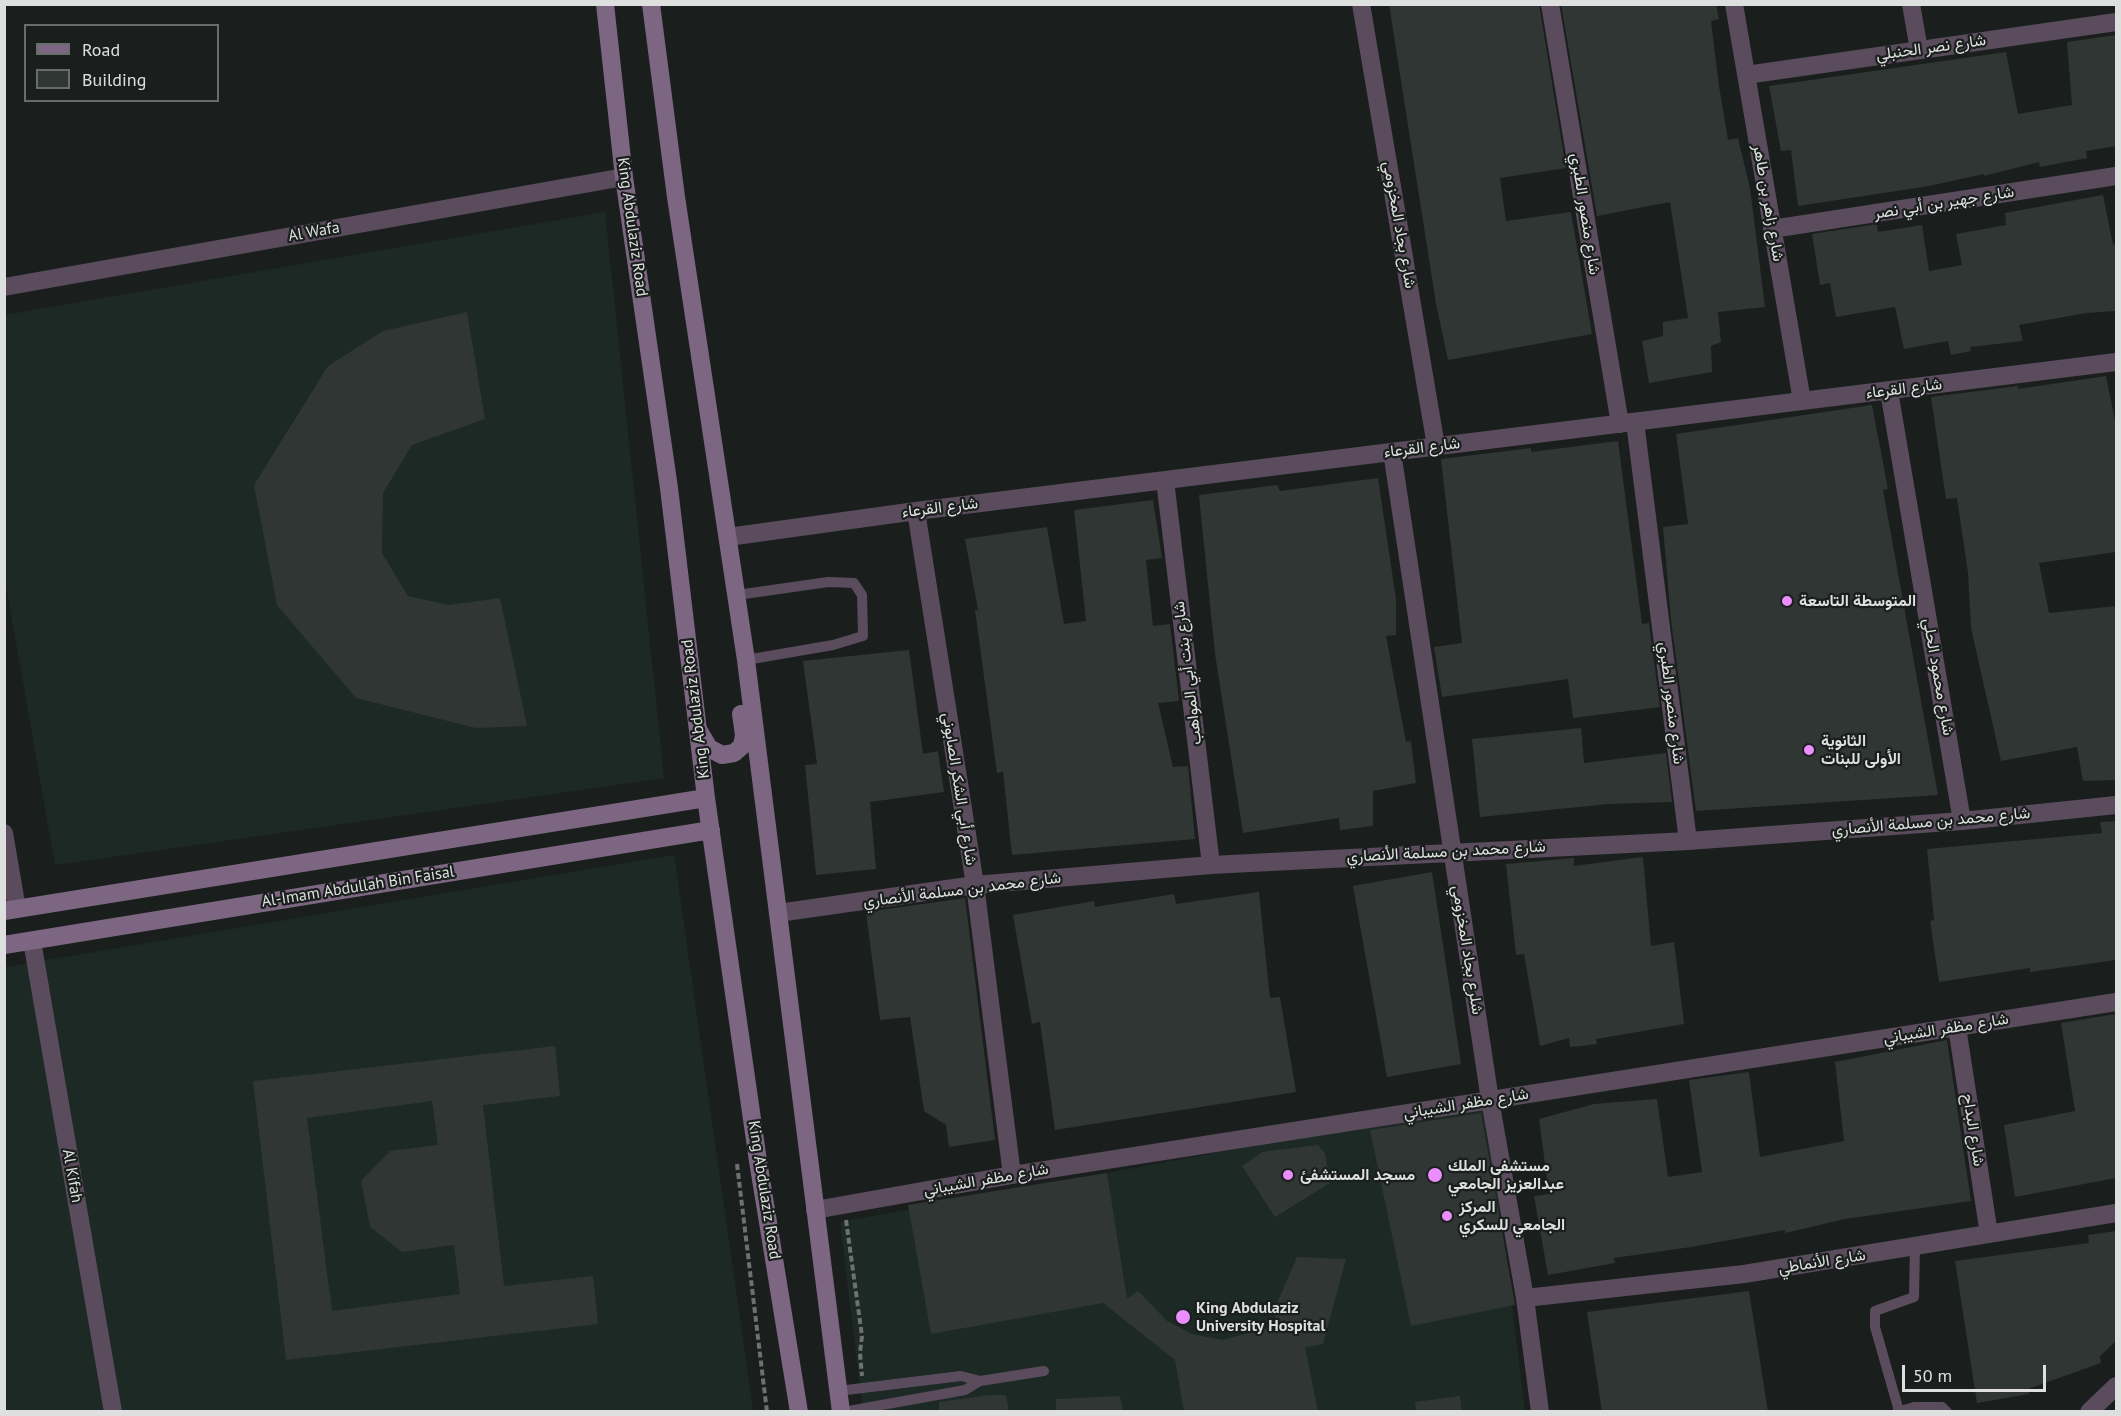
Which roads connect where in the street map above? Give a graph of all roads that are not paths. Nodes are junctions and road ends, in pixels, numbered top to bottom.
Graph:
1 (605, 4) edge
2 (651, 4) edge
3 (1361, 4) edge
4 (1550, 4) edge
5 (1734, 4) edge
6 (1911, 4) edge
7 (2116, 22) edge
8 (1919, 50) junction
9 (1746, 75) junction
10 (2116, 176) edge
11 (624, 177) junction
12 (1772, 229) junction
13 (4, 287) edge
14 (2115, 366) edge
15 (1889, 391) junction
16 (1802, 401) junction
17 (708, 411) junction
18 (1628, 423) junction
19 (1436, 446) junction
20 (1392, 452) junction
21 (1165, 480) junction
22 (916, 511) junction
23 (728, 537) junction
24 (737, 595) junction
25 (746, 660) junction
26 (698, 730) junction
27 (706, 798) junction
28 (2116, 805) edge
29 (1962, 820) junction
30 (711, 830) junction
31 (4, 832) edge
32 (1688, 841) junction
33 (1452, 851) junction
34 (1211, 865) junction
35 (975, 885) junction
36 (11, 910) edge
37 (778, 913) junction
38 (32, 941) junction
39 (4, 945) edge
40 (2116, 1002) edge
41 (1956, 1027) junction
42 (1490, 1100) junction
43 (1012, 1175) junction
44 (815, 1210) junction
45 (2116, 1213) edge
46 (1989, 1234) junction
47 (1915, 1246) junction
48 (1525, 1298) junction
49 (1044, 1371) dead end
50 (980, 1381) junction
51 (2116, 1386) edge
52 (838, 1391) junction
53 (1898, 1411) edge
54 (113, 1412) edge
55 (799, 1412) edge
56 (842, 1412) edge
57 (1540, 1412) edge
58 (1947, 1412) edge
59 (2089, 1412) edge

1 - 11 main road, King Abdulaziz Road
2 - 17 main road
3 - 19 street, شارع بجاد المخزومي
4 - 18 street, شارع منصور الطبري
5 - 9 street, شارع زاهر بن طاهر
6 - 8 street
7 - 8 street, شارع نصر الحنبلي
8 - 9 street, شارع نصر الحنبلي
9 - 12 street, شارع زاهر بن طاهر
10 - 12 street, شارع جهير بن أبي نصر
11 - 13 street, Al Wafa
11 - 26 main road, King Abdulaziz Road
12 - 16 street, شارع زاهر بن طاهر
14 - 15 street, شارع القرعاء
15 - 16 street, شارع القرعاء
15 - 29 street, شارع محمود الحلي
16 - 18 street, شارع القرعاء
17 - 23 main road
17 - 26 main road
18 - 19 street, شارع القرعاء
18 - 32 street, شارع منصور الطبري
19 - 20 street, شارع القرعاء
20 - 21 street, شارع القرعاء
20 - 33 street, شلرع بجاد المخزومي
21 - 22 street, شارع القرعاء
21 - 34 street, شارع بنت أبي المواهب
22 - 23 street, شارع القرعاء
22 - 35 street, شارع أبي الشكر الصابوني
23 - 24 main road
24 - 25 main road
24 - 25 lane
25 - 37 main road
26 - 27 main road, King Abdulaziz Road
27 - 30 main road, King Abdulaziz Road
27 - 36 main road, Al-Imam Abdullah Bin Faisal
28 - 29 street, شارع محمد بن مسلمة الأنصاري
29 - 32 street, شارع محمد بن مسلمة الأنصاري
30 - 38 main road, Al-Imam Abdullah Bin Faisal
30 - 55 main road, King Abdulaziz Road
31 - 36 street
32 - 33 street, شارع محمد بن مسلمة الأنصاري
33 - 34 street, شارع محمد بن مسلمة الأنصاري
33 - 42 street, شلرع بجاد المخزومي
34 - 35 street, شارع محمد بن مسلمة الأنصاري
35 - 37 street, شارع محمد بن مسلمة الأنصاري
35 - 43 street, شارع أبي الشكر الصابوني
37 - 44 main road
38 - 39 main road, Al-Imam Abdullah Bin Faisal
38 - 54 street, Al Kifah
40 - 41 street, شارع مظفر الشيباني
41 - 42 street, شارع مظفر الشيباني
41 - 46 street, شارع البداح
42 - 43 street, شارع مظفر الشيباني
42 - 48 street, شلرع بجاد المخزومي
43 - 44 street, شارع مظفر الشيباني
44 - 52 main road
45 - 46 street, شارع الأنماطي
46 - 47 street, شارع الأنماطي
47 - 48 street, شارع الأنماطي
47 - 53 lane
48 - 57 street, شلرع بجاد المخزومي
49 - 50 lane
50 - 52 lane
50 - 56 lane
51 - 59 street
52 - 56 main road
53 - 58 lane

